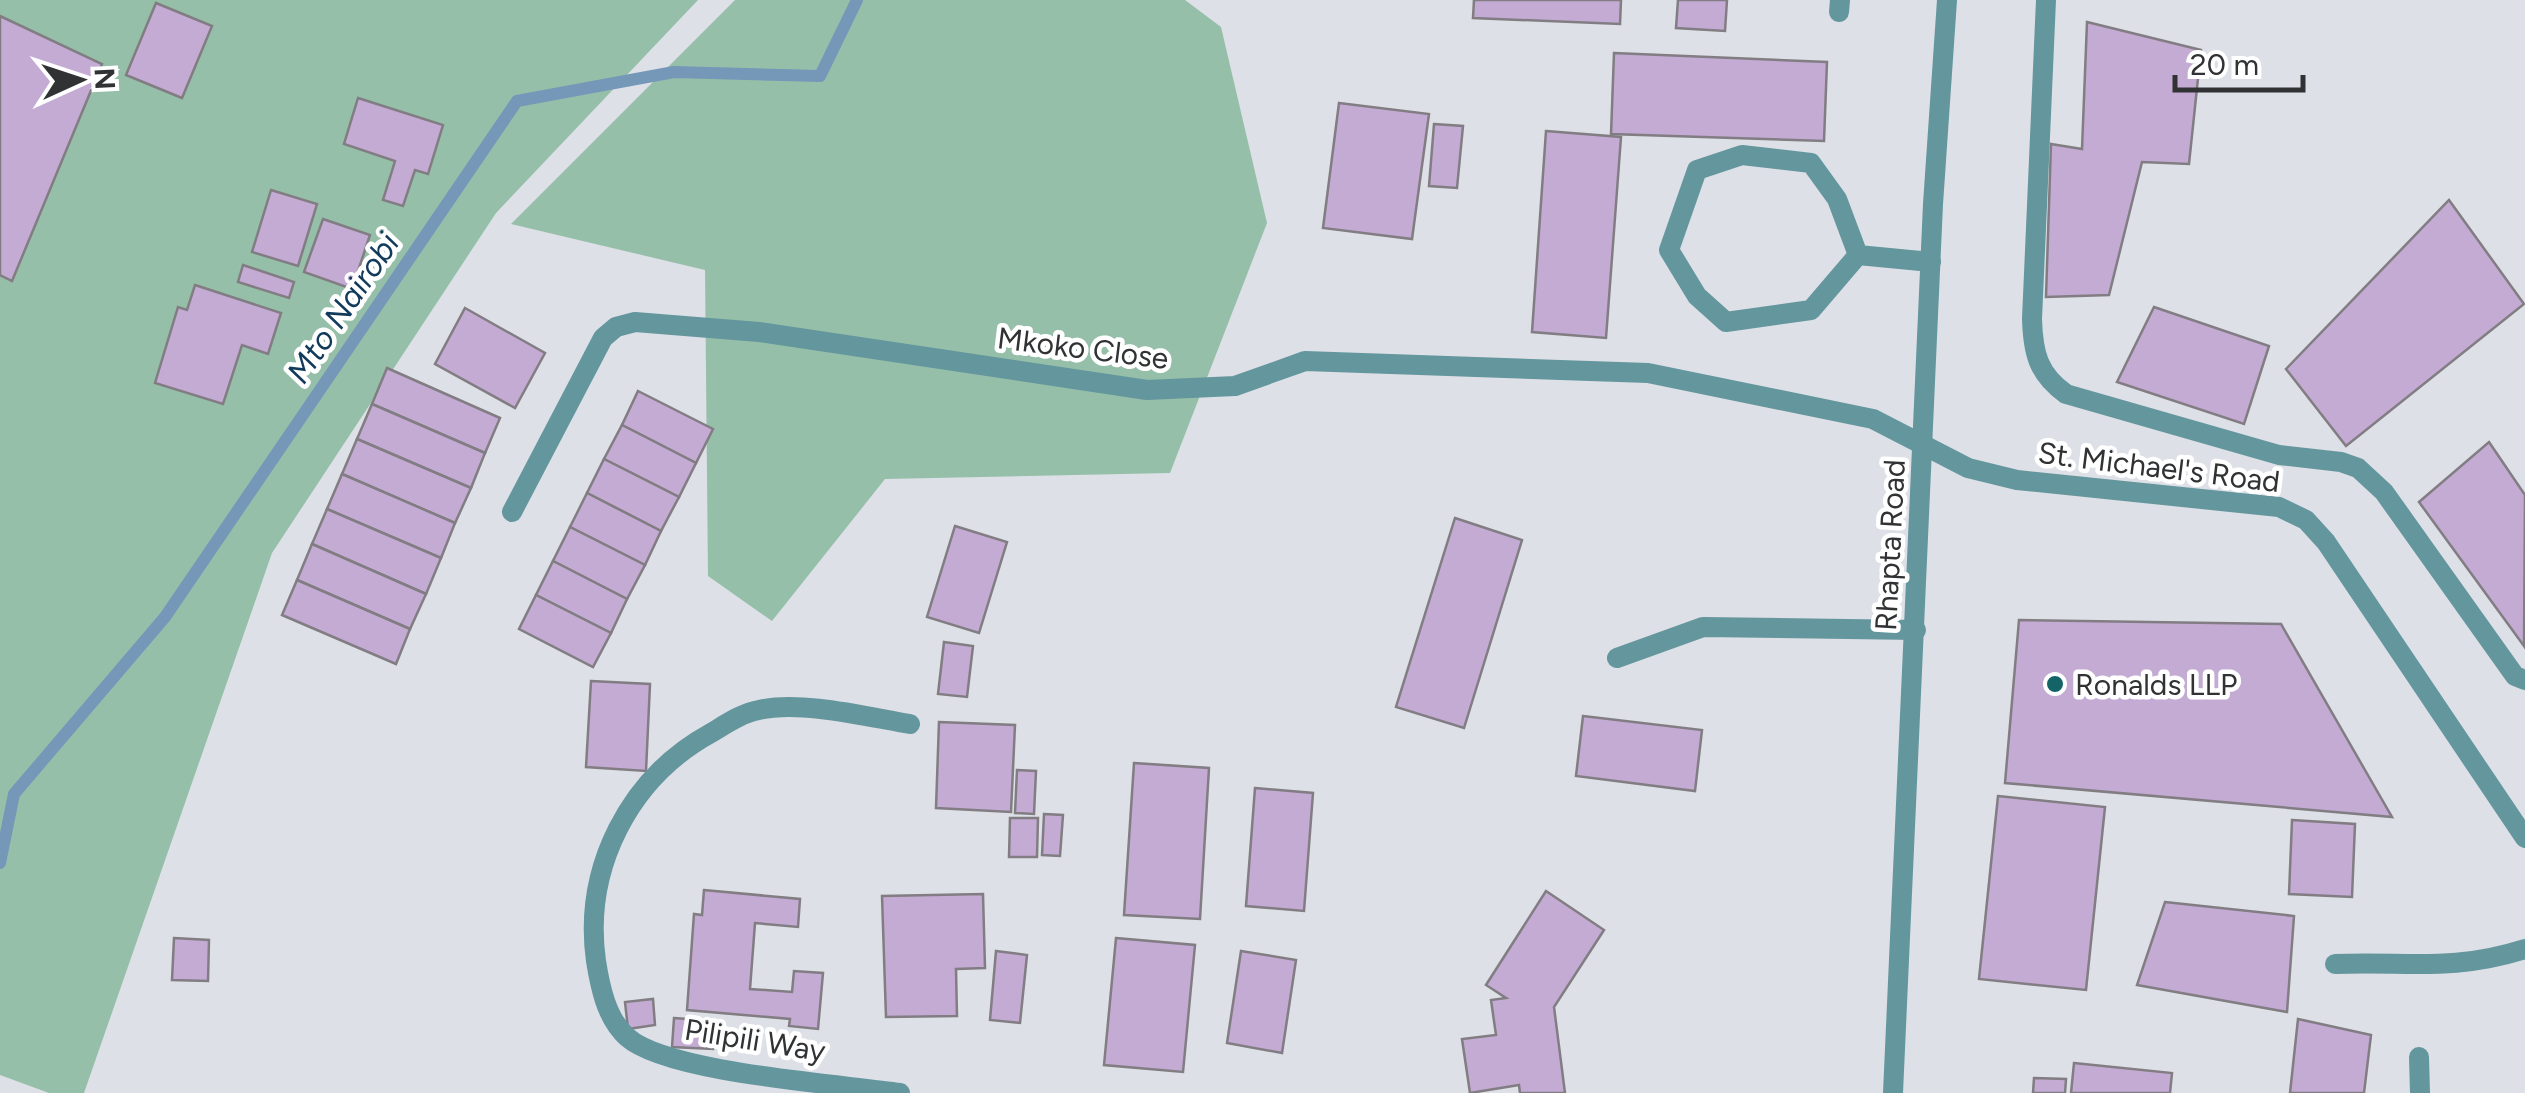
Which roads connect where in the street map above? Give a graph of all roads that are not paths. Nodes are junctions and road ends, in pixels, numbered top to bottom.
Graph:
1 (1947, 0) edge
2 (2046, 0) edge
3 (1858, 255) junction
4 (1931, 262) junction
5 (1926, 442) junction
6 (512, 512) dead end
7 (1916, 630) junction
8 (1616, 658) dead end
9 (2525, 680) edge
10 (910, 724) dead end
11 (2525, 838) edge
12 (2525, 949) edge
13 (2335, 964) dead end
14 (2419, 1057) dead end
15 (900, 1093) edge
16 (1892, 1093) edge
17 (2420, 1093) edge

1 - 4 street, Rhapta Road
2 - 9 street
3 - 3 street
3 - 4 street
4 - 5 street, Rhapta Road
5 - 6 street, Mkoko Close
5 - 7 street, Rhapta Road
5 - 11 street, St. Michael's Road
7 - 8 street
7 - 16 street, Rhapta Road
10 - 15 street, Pilipili Way
12 - 13 street
14 - 17 street

